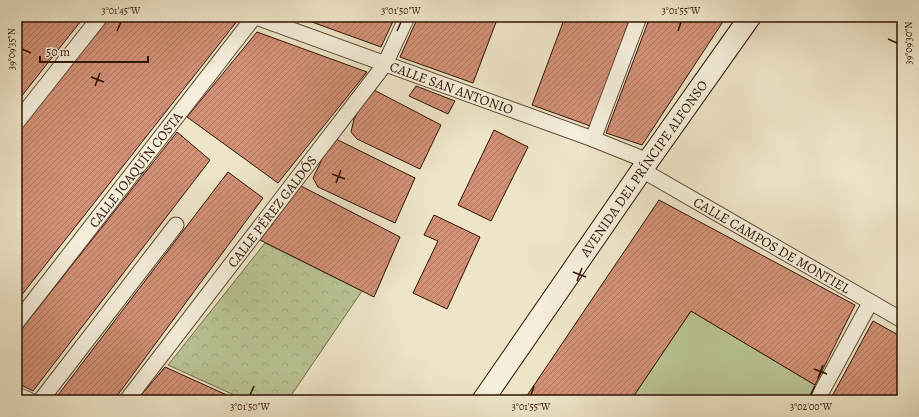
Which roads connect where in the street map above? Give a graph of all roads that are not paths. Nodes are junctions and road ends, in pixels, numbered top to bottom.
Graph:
1 (100, 17) edge
2 (255, 17) edge
3 (406, 17) edge
4 (639, 17) edge
5 (750, 17) edge
6 (385, 64) junction
7 (17, 122) edge
8 (593, 139) junction
9 (645, 166) junction
10 (176, 225) dead end
11 (870, 303) junction
12 (902, 320) edge
13 (17, 322) edge
14 (17, 395) edge
15 (29, 400) edge
16 (41, 400) edge
17 (127, 400) edge
18 (483, 400) edge
19 (817, 400) edge

1 - 7 street
2 - 6 street, CALLE SAN ANTONIO
2 - 13 street, CALLE JOAQUÍN COSTA
3 - 6 street, CALLE PÉREZ GALDÓS
4 - 8 street
5 - 9 street, AVENIDA DEL PRÍNCIPE ALFONSO
6 - 8 street, CALLE SAN ANTONIO
6 - 17 street, CALLE PÉREZ GALDÓS
8 - 9 street, CALLE SAN ANTONIO
9 - 11 street, CALLE CAMPOS DE MONTIEL
9 - 18 street, AVENIDA DEL PRÍNCIPE ALFONSO
10 - 16 street
11 - 12 street, CALLE CAMPOS DE MONTIEL
11 - 19 street
14 - 15 street

